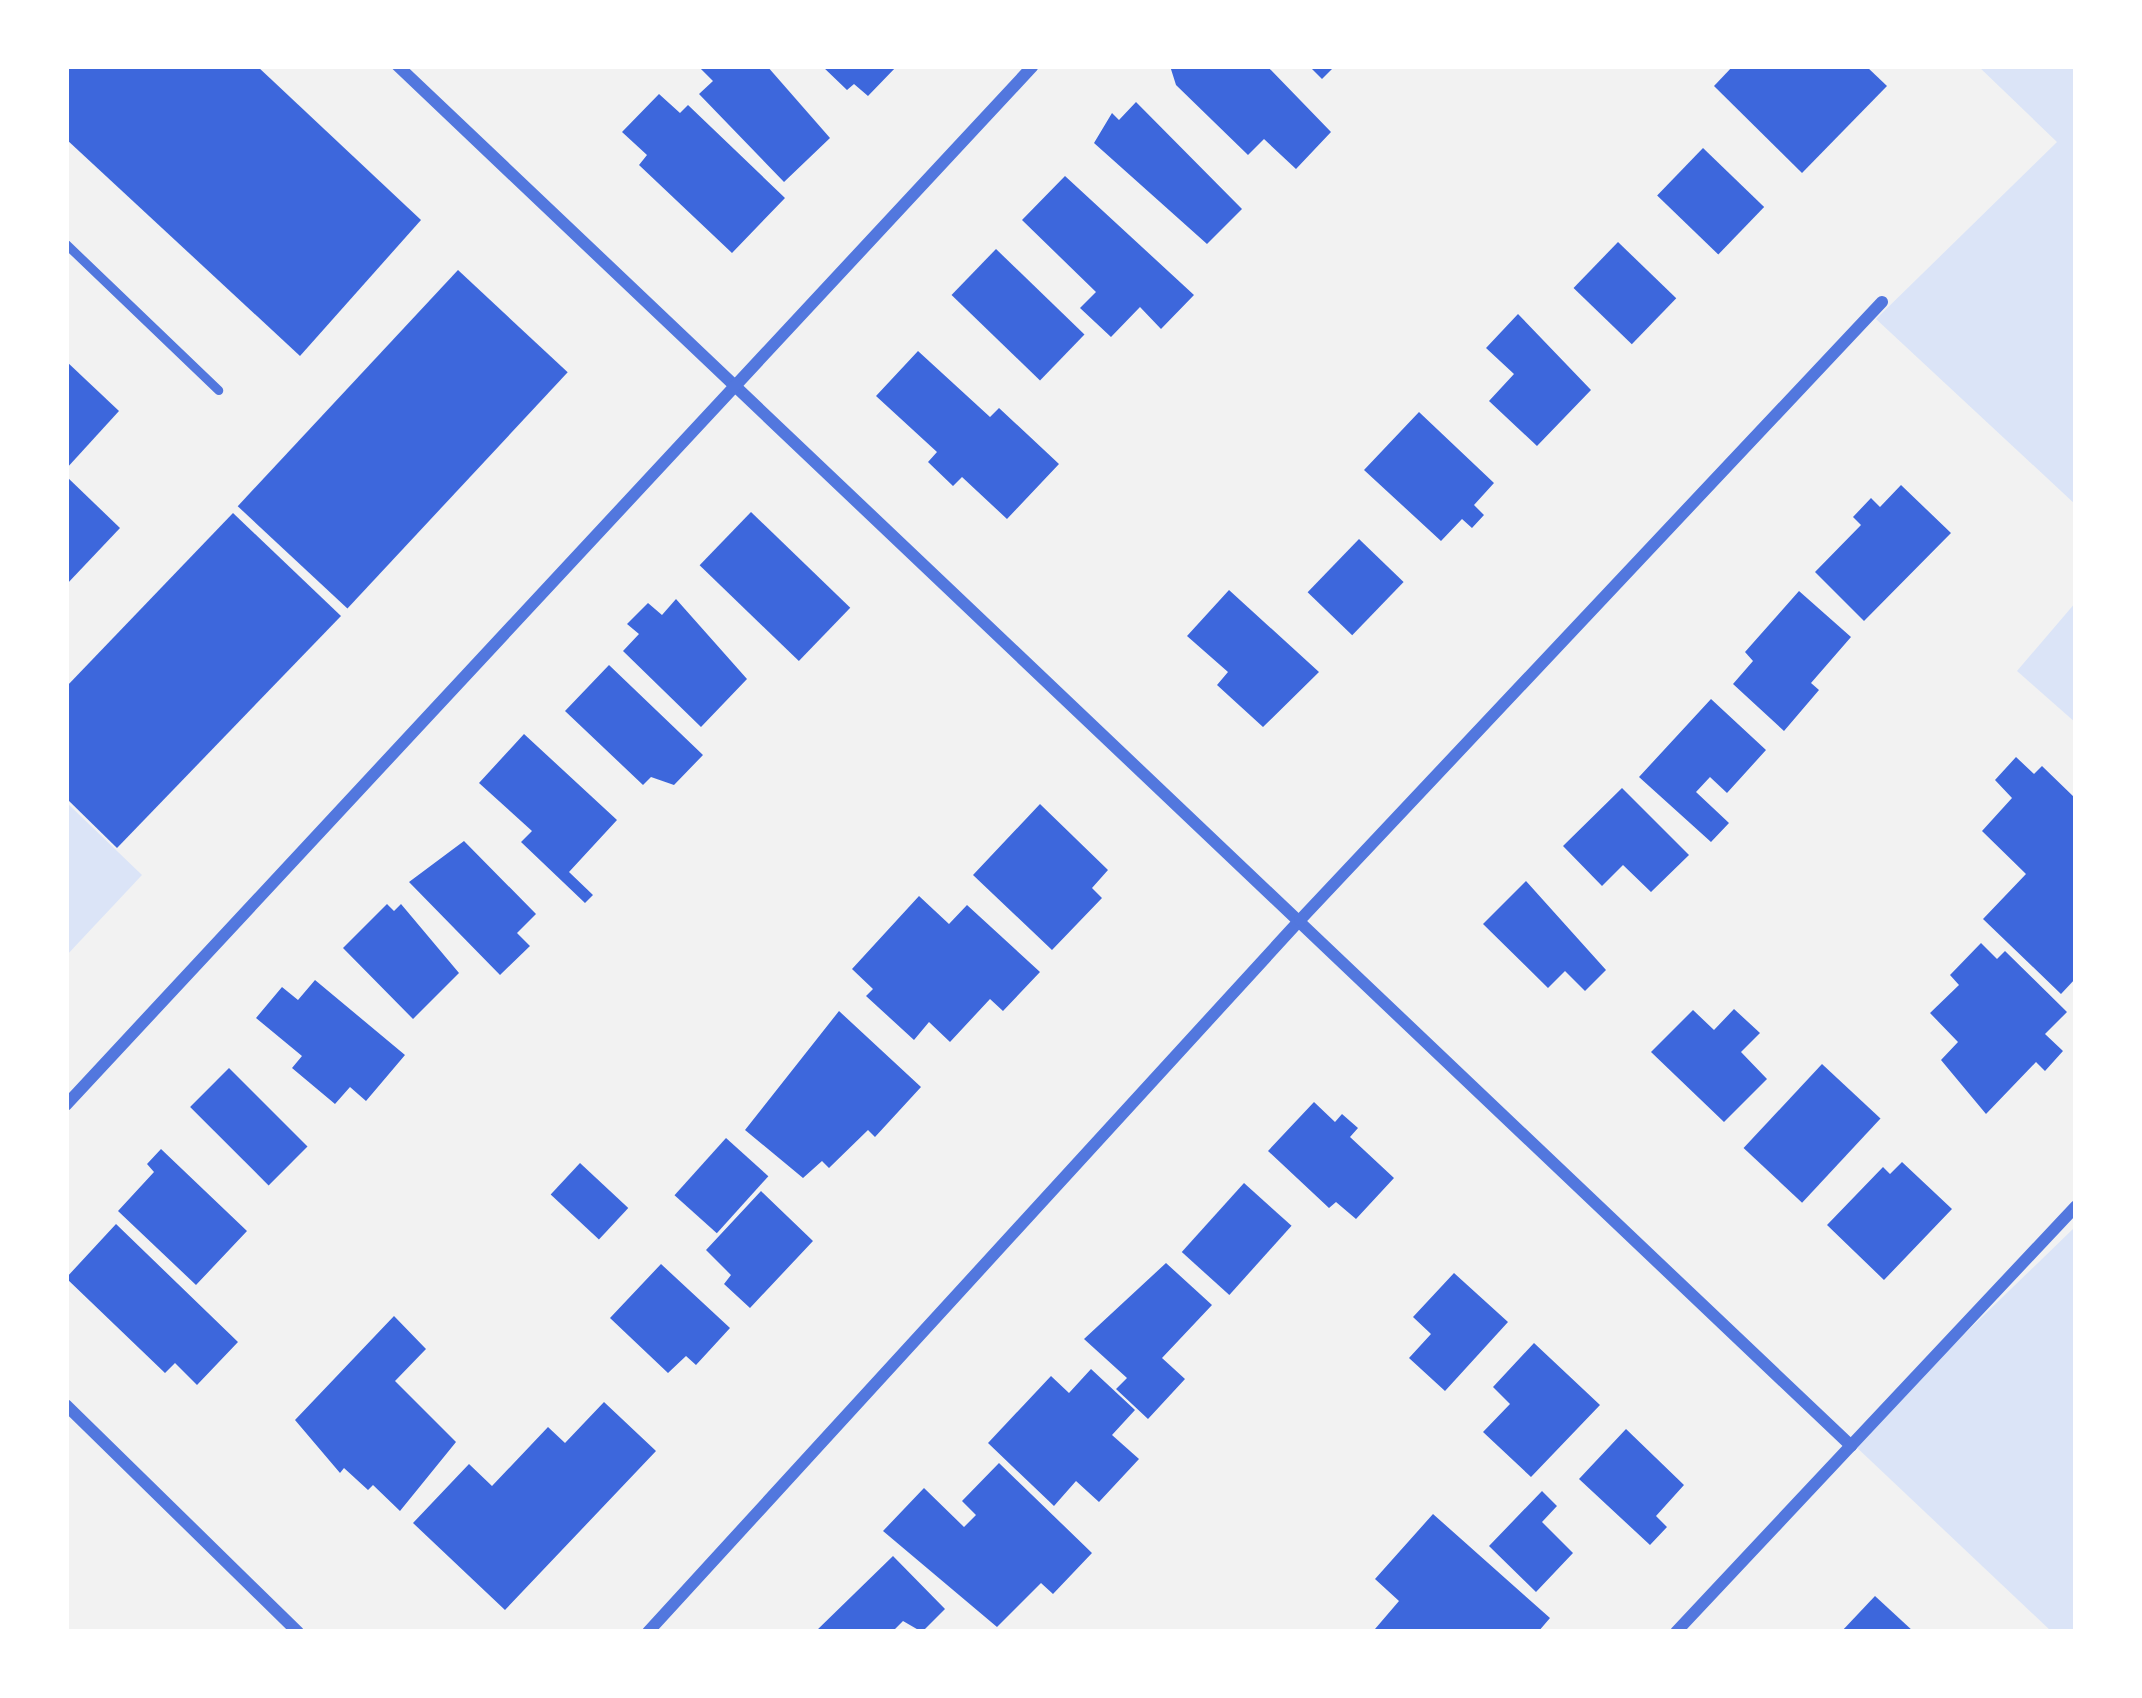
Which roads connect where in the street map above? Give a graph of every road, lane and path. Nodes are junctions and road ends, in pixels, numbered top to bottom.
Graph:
1 (398, 66) edge
2 (1033, 66) edge
3 (66, 244) edge
4 (1882, 302) dead end
5 (734, 387) junction
6 (218, 390) dead end
7 (1300, 920) junction
8 (66, 1105) edge
9 (2076, 1206) edge
10 (66, 1406) edge
11 (1851, 1446) junction
12 (298, 1632) edge
13 (648, 1632) edge
14 (1676, 1632) edge

1 - 5 street
2 - 5 street
3 - 6 lane
4 - 7 street
5 - 7 street
5 - 8 street
7 - 11 street
7 - 13 street
9 - 11 street
10 - 12 street
11 - 14 street

